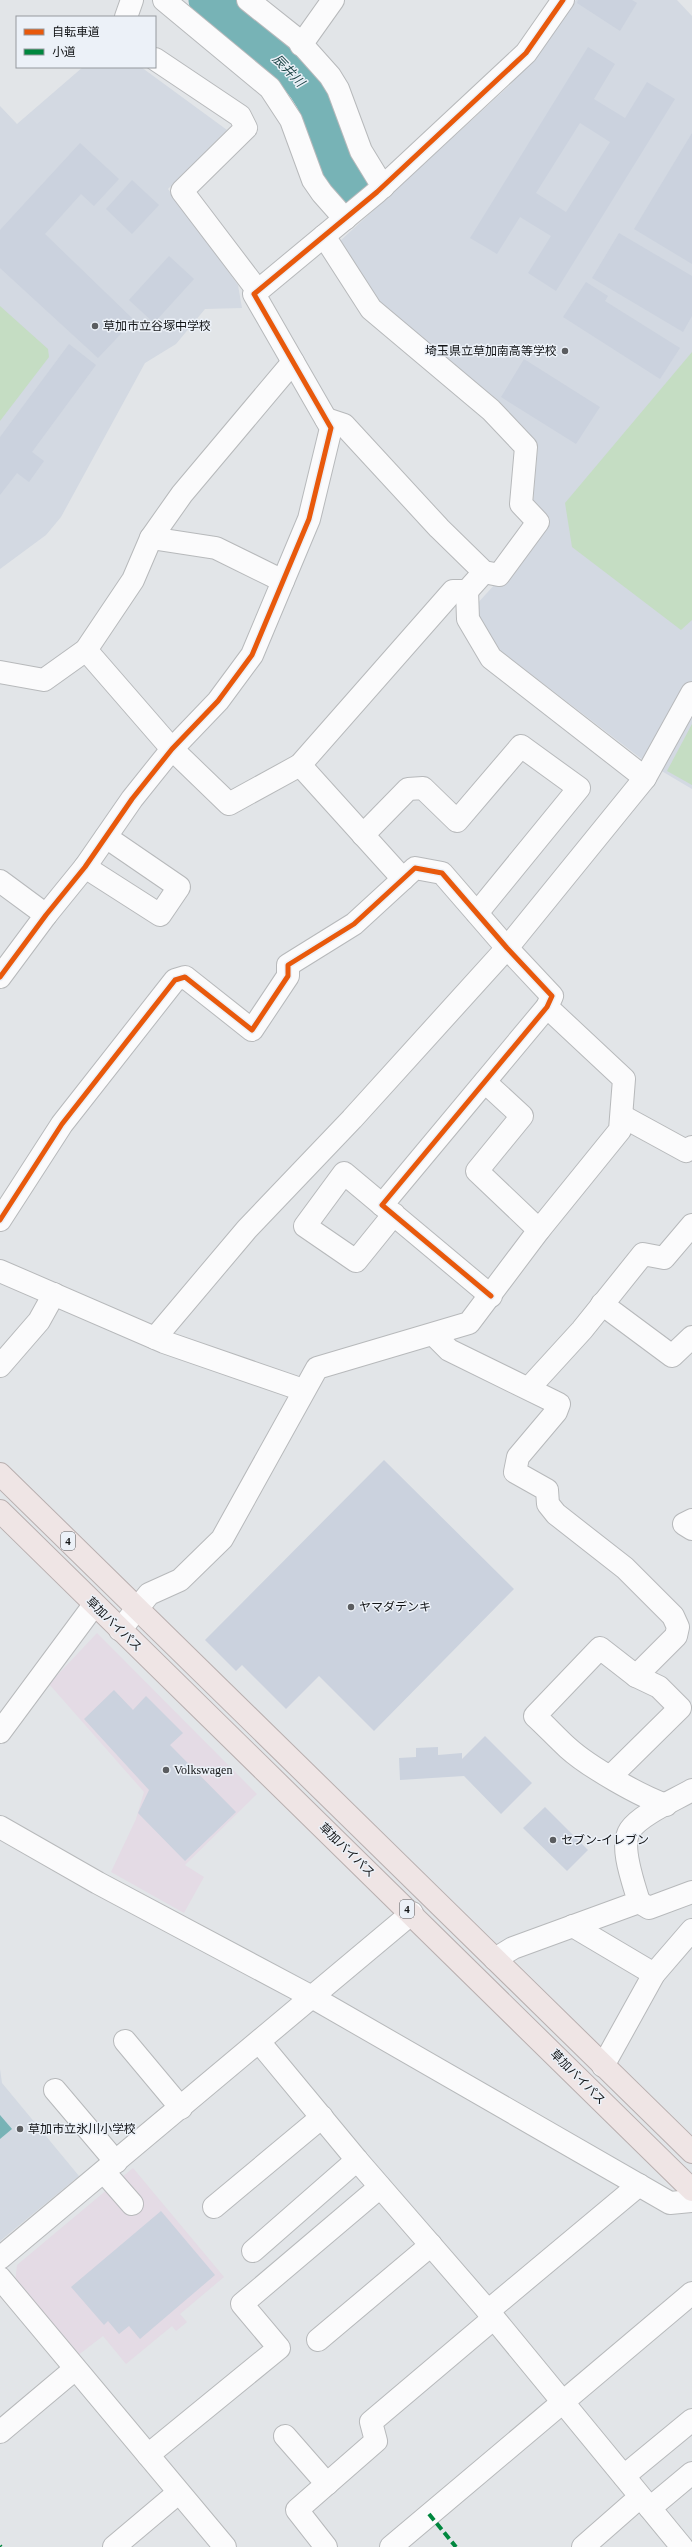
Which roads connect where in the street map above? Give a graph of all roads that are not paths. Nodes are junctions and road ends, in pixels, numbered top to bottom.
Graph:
1 (132, 0) edge
2 (164, 0) edge
3 (248, 0) edge
4 (333, 0) edge
5 (563, 0) edge
6 (126, 16) edge
7 (301, 45) junction
8 (156, 60) edge
9 (383, 187) junction
10 (345, 219) junction
11 (324, 236) junction
12 (258, 291) junction
13 (293, 362) junction
14 (326, 420) junction
15 (151, 538) junction
16 (484, 572) junction
17 (283, 581) junction
18 (467, 591) junction
19 (86, 650) junction
20 (0, 672) edge
21 (692, 693) edge
22 (172, 749) junction
23 (300, 765) junction
24 (645, 778) junction
25 (363, 835) junction
26 (106, 837) junction
27 (85, 867) junction
28 (403, 879) junction
29 (0, 881) edge
30 (477, 913) junction
31 (46, 915) junction
32 (507, 948) junction
33 (3, 967) edge
34 (547, 1007) junction
35 (485, 1082) junction
36 (622, 1116) junction
37 (692, 1147) edge
38 (0, 1220) edge
39 (692, 1226) edge
40 (539, 1230) junction
41 (0, 1272) edge
42 (54, 1294) junction
43 (490, 1296) junction
44 (602, 1304) junction
45 (434, 1335) junction
46 (692, 1337) edge
47 (155, 1338) junction
48 (0, 1366) edge
49 (529, 1388) junction
50 (303, 1390) junction
51 (0, 1474) edge
52 (0, 1511) edge
53 (692, 1520) edge
54 (692, 1529) edge
55 (94, 1605) junction
56 (137, 1609) junction
57 (120, 1630) junction
58 (684, 1640) edge
59 (636, 1676) junction
60 (0, 1732) edge
61 (611, 1776) junction
62 (692, 1790) edge
63 (666, 1805) junction
64 (0, 1827) edge
65 (692, 1892) edge
66 (639, 1902) junction
67 (412, 1913) junction
68 (574, 1926) junction
69 (692, 1930) edge
70 (495, 1959) junction
71 (654, 1974) junction
72 (312, 1997) junction
73 (125, 2041) dead end
74 (260, 2043) junction
75 (604, 2066) junction
76 (55, 2090) dead end
77 (181, 2108) junction
78 (322, 2117) junction
79 (692, 2152) edge
80 (357, 2160) junction
81 (110, 2167) junction
82 (639, 2185) junction
83 (380, 2187) junction
84 (692, 2190) edge
85 (692, 2201) edge
86 (132, 2204) dead end
87 (214, 2207) dead end
88 (431, 2245) junction
89 (3, 2249) edge
90 (254, 2251) dead end
91 (0, 2278) edge
92 (692, 2293) edge
93 (491, 2314) junction
94 (318, 2340) dead end
95 (75, 2369) junction
96 (563, 2400) junction
97 (692, 2420) edge
98 (0, 2432) edge
99 (285, 2436) dead end
100 (148, 2454) junction
101 (692, 2473) edge
102 (624, 2476) junction
103 (327, 2484) junction
104 (178, 2492) junction
105 (645, 2503) junction
106 (399, 2544) edge
107 (680, 2546) edge
108 (114, 2547) edge
109 (225, 2547) edge
110 (326, 2547) edge
111 (583, 2547) edge

1 - 6 street
2 - 10 street
3 - 7 street
4 - 7 street
5 - 9 street
7 - 9 street
8 - 12 street
9 - 10 street
10 - 11 street
11 - 12 street
11 - 16 street
12 - 13 street
13 - 14 street
13 - 15 street
14 - 16 street
14 - 17 street
15 - 17 street
15 - 19 street
16 - 18 street
17 - 22 street
18 - 23 street
18 - 24 street
19 - 20 street
19 - 22 street
21 - 24 street
22 - 23 street
22 - 26 street
23 - 25 street
24 - 32 street
25 - 28 street
25 - 30 street
26 - 27 street
26 - 27 street
27 - 31 street
28 - 30 street
28 - 38 street
29 - 31 street
30 - 32 street
31 - 33 street
32 - 34 street
32 - 47 street
34 - 35 street
34 - 36 street
35 - 40 street
35 - 43 street
36 - 37 street
36 - 40 street
39 - 44 street
40 - 43 street
41 - 42 street
42 - 47 street
42 - 48 street
43 - 45 street
44 - 46 street
44 - 49 street
45 - 49 street
45 - 50 street
47 - 50 street
49 - 58 street
50 - 56 street
51 - 56 highway, 4
52 - 55 highway, 草加バイパス / 4
53 - 54 street
55 - 57 highway, 草加バイパス / 4
55 - 60 street
56 - 57 street
56 - 70 highway, 4
57 - 67 highway, 草加バイパス / 4
58 - 59 street
59 - 61 street
59 - 61 street
61 - 63 street
62 - 63 street
63 - 66 street
64 - 72 street
65 - 66 street
66 - 68 street
67 - 72 street
67 - 84 highway, 草加バイパス / 4
68 - 70 street
68 - 71 street
69 - 71 street
70 - 75 highway, 4
71 - 75 street
72 - 74 street
72 - 82 street
73 - 77 street
74 - 77 street
74 - 78 street
75 - 79 highway, 4
76 - 81 street
77 - 81 street
78 - 80 street
78 - 87 street
80 - 83 street
80 - 90 street
81 - 86 street
81 - 89 street
82 - 85 street
82 - 93 street
83 - 88 street
83 - 100 street
88 - 93 street
88 - 94 street
91 - 95 street
92 - 96 street
93 - 96 street
93 - 103 street
95 - 98 street
95 - 100 street
96 - 102 street
96 - 106 street
97 - 102 street
99 - 103 street
100 - 104 street
101 - 105 street
102 - 105 street
103 - 110 street
104 - 108 street
104 - 109 street
105 - 107 street
105 - 111 street

